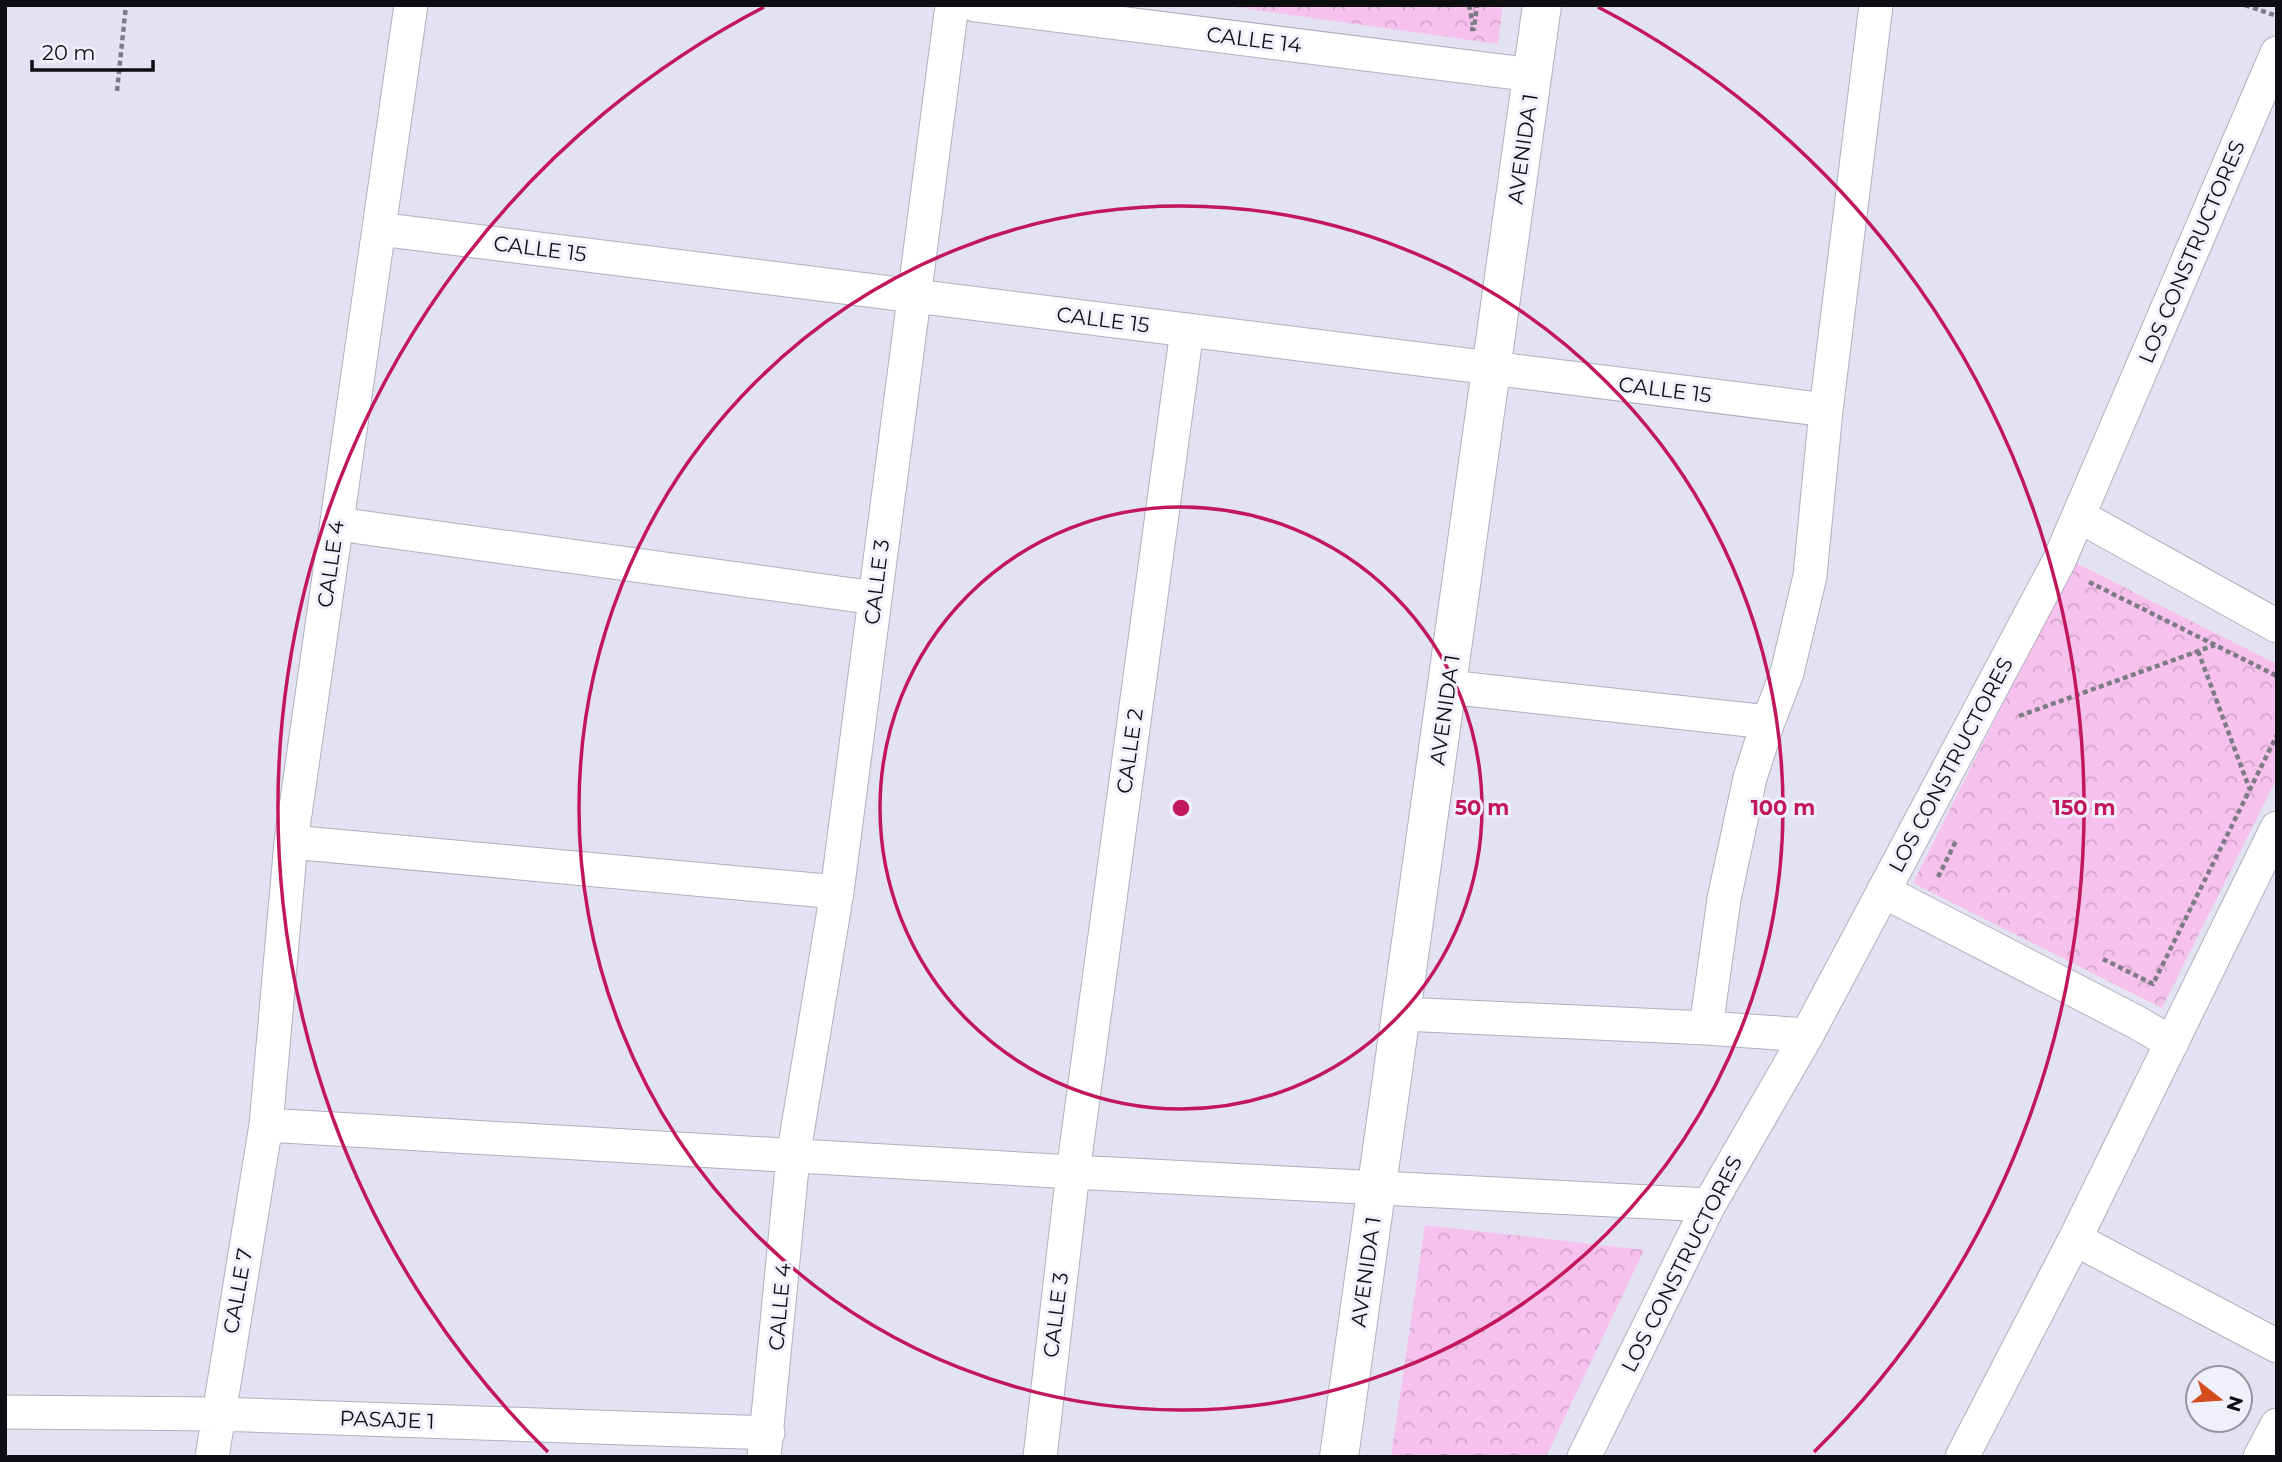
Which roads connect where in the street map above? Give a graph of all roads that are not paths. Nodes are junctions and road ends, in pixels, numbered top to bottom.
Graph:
1 (411, 5) edge
2 (952, 5) edge
3 (975, 5) edge
4 (1542, 5) edge
5 (1876, 5) edge
6 (2277, 53) edge
7 (1533, 75) junction
8 (379, 229) junction
9 (914, 296) junction
10 (1187, 330) junction
11 (1492, 369) junction
12 (1826, 410) junction
13 (2079, 516) junction
14 (337, 524) junction
15 (875, 597) junction
16 (2277, 626) edge
17 (1448, 687) junction
18 (1768, 722) junction
19 (2277, 828) edge
20 (291, 842) junction
21 (1883, 891) junction
22 (837, 892) junction
23 (1402, 1014) junction
24 (1706, 1028) junction
25 (1807, 1035) junction
26 (2172, 1043) junction
27 (266, 1125) junction
28 (793, 1157) junction
29 (1073, 1172) junction
30 (1378, 1187) junction
31 (1709, 1205) junction
32 (2076, 1239) junction
33 (2277, 1346) edge
34 (5, 1412) edge
35 (217, 1414) junction
36 (2277, 1425) edge
37 (766, 1445) edge
38 (212, 1457) edge
39 (1040, 1457) edge
40 (1339, 1457) edge
41 (1584, 1457) edge
42 (1962, 1457) edge
43 (2260, 1457) edge

1 - 8 street, CALLE 4
2 - 9 street, CALLE 3
3 - 7 street, CALLE 14
4 - 7 street, AVENIDA 1
5 - 12 street
6 - 13 street, LOS CONSTRUCTORES
7 - 11 street, AVENIDA 1
8 - 9 street, CALLE 15
8 - 14 street, CALLE 4
9 - 10 street, CALLE 15
9 - 15 street, CALLE 3
10 - 11 street, CALLE 15
10 - 29 street, CALLE 2
11 - 12 street, CALLE 15
11 - 17 street, AVENIDA 1
12 - 18 street
13 - 16 street
13 - 21 street, LOS CONSTRUCTORES
14 - 15 street
14 - 20 street, CALLE 4
15 - 22 street, CALLE 3
17 - 18 street
17 - 23 street, AVENIDA 1
18 - 24 street
19 - 26 street
20 - 22 street
20 - 27 street, CALLE 4
21 - 25 street, LOS CONSTRUCTORES
21 - 26 street
22 - 28 street, CALLE 3
23 - 24 street
23 - 30 street, AVENIDA 1
24 - 25 street
25 - 31 street, LOS CONSTRUCTORES
26 - 32 street
27 - 28 street
27 - 35 street, CALLE 7
28 - 29 street
28 - 37 street, CALLE 4
29 - 30 street
29 - 39 street, CALLE 3
30 - 31 street
30 - 40 street, AVENIDA 1
31 - 41 street, LOS CONSTRUCTORES
32 - 33 street
32 - 42 street
34 - 35 street, PASAJE 1
35 - 37 street, PASAJE 1
35 - 38 street, CALLE 7
36 - 43 street

